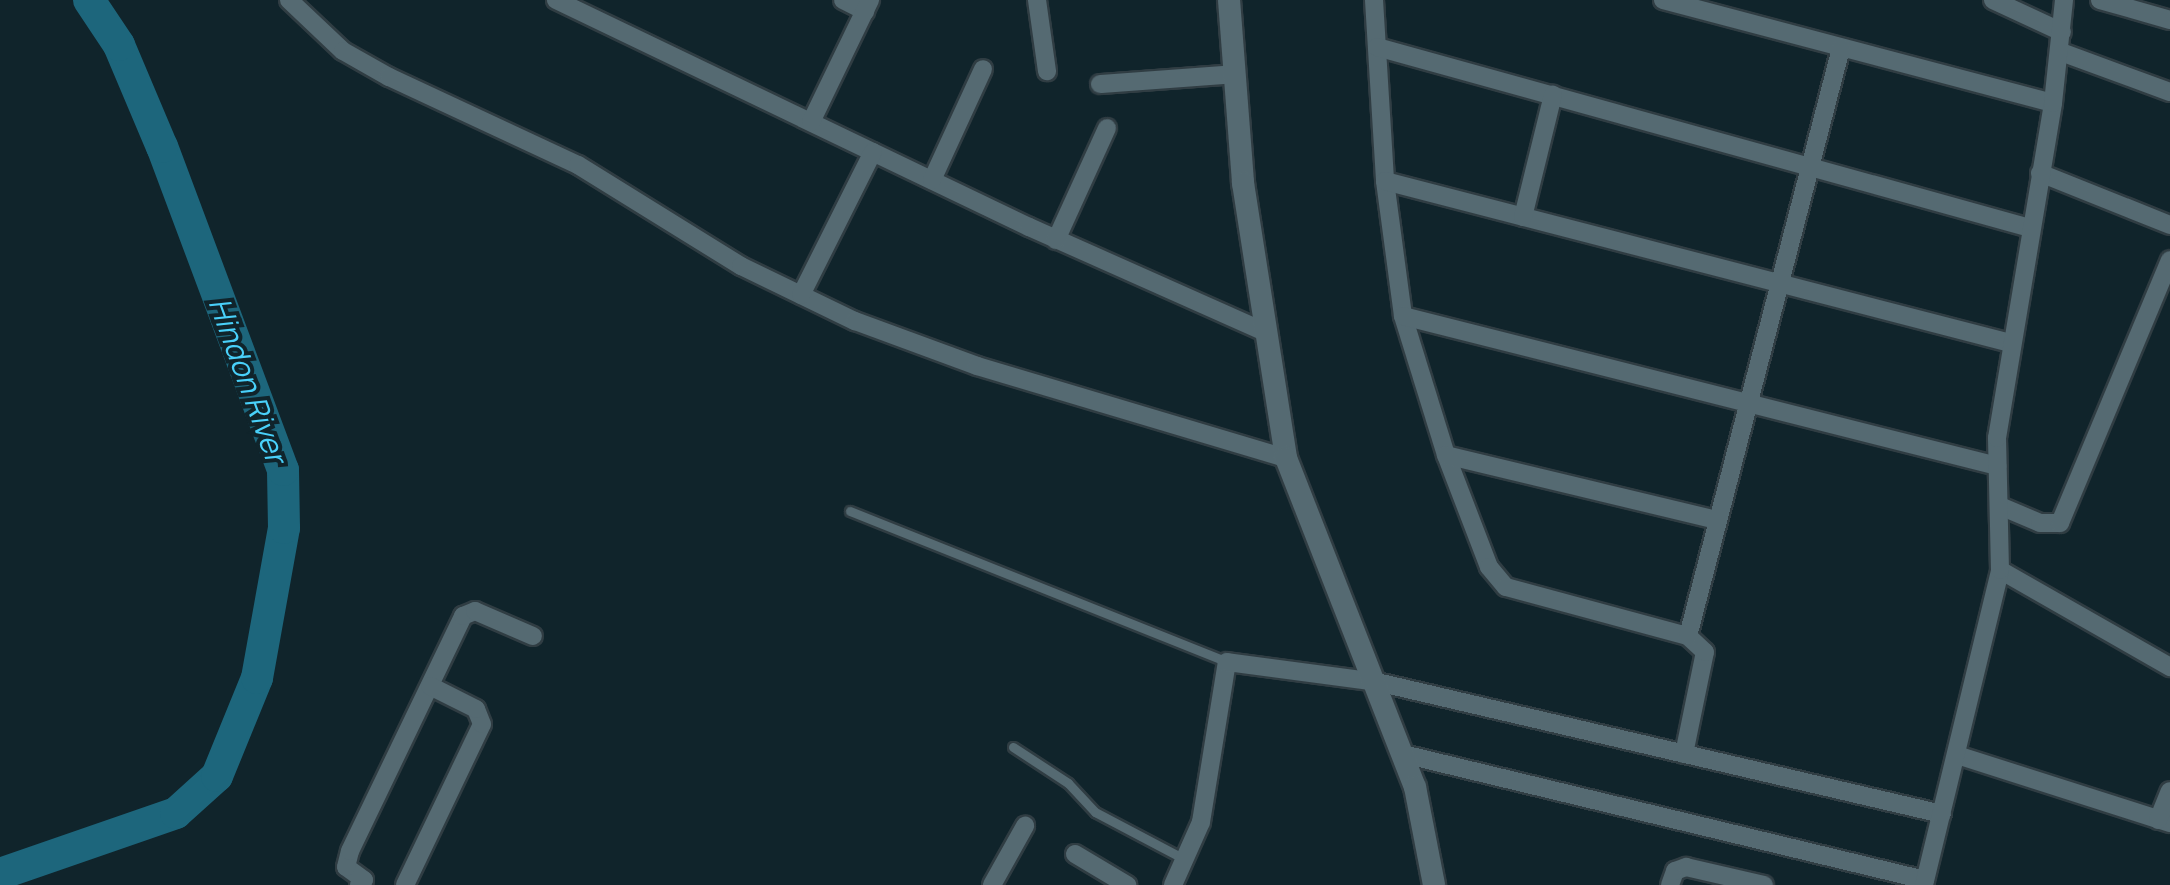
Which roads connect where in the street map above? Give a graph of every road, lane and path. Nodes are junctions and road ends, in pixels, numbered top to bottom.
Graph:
1 (289, 0) edge
2 (556, 0) edge
3 (843, 0) edge
4 (1037, 0) edge
5 (1229, 0) edge
6 (1374, 0) edge
7 (1663, 0) edge
8 (1993, 0) edge
9 (2064, 0) edge
10 (2100, 0) edge
11 (868, 5) edge
12 (2170, 20) edge
13 (2062, 32) junction
14 (1377, 47) junction
15 (1841, 48) junction
16 (2061, 52) junction
17 (983, 69) dead end
18 (1047, 71) dead end
19 (1235, 74) junction
20 (1100, 84) dead end
21 (2170, 92) edge
22 (1553, 95) junction
23 (2053, 103) junction
24 (811, 122) junction
25 (1107, 128) dead end
26 (873, 152) junction
27 (1809, 164) junction
28 (2040, 173) junction
29 (932, 180) junction
30 (1385, 181) junction
31 (1523, 217) junction
32 (2170, 225) edge
33 (2030, 228) junction
34 (1056, 240) junction
35 (2170, 260) edge
36 (1776, 285) junction
37 (801, 295) junction
38 (1403, 316) junction
39 (1267, 333) junction
40 (2010, 343) junction
41 (1747, 404) junction
42 (1446, 455) junction
43 (1286, 458) junction
44 (1997, 466) junction
45 (2000, 506) junction
46 (850, 511) dead end
47 (1717, 520) junction
48 (2000, 570) junction
49 (533, 636) dead end
50 (1688, 636) junction
51 (1227, 662) junction
52 (2170, 667) edge
53 (1377, 682) junction
54 (430, 686) junction
55 (1013, 747) dead end
56 (1403, 754) junction
57 (1684, 754) junction
58 (1957, 755) junction
59 (2170, 791) edge
60 (1942, 814) junction
61 (2164, 822) edge
62 (1025, 826) dead end
63 (1075, 854) dead end
64 (1186, 860) junction
65 (366, 883) edge
66 (1925, 883) edge
67 (405, 885) edge
68 (992, 885) edge
69 (1127, 885) edge
70 (1173, 885) edge
71 (1434, 885) edge
72 (1670, 885) edge
73 (1764, 885) edge

1 - 37 street
2 - 24 street
3 - 11 street
4 - 18 street
5 - 19 street
6 - 14 street
7 - 15 street
8 - 13 street
9 - 13 street
10 - 12 street
11 - 24 street
13 - 16 street
14 - 22 street
14 - 30 street
15 - 23 street
15 - 27 street
16 - 21 street
16 - 23 street
17 - 29 street
19 - 20 street
19 - 39 street
22 - 27 street
22 - 31 street
23 - 28 street
24 - 26 street
25 - 34 street
26 - 29 street
26 - 37 street
27 - 33 street
27 - 36 street
28 - 32 street
28 - 33 street
29 - 34 street
30 - 31 street
30 - 38 street
31 - 36 street
33 - 40 street
34 - 39 street
35 - 45 street
36 - 40 street
36 - 41 street
37 - 43 street
38 - 41 street
38 - 42 street
39 - 43 street
40 - 44 street
41 - 44 street
41 - 47 street
42 - 47 street
42 - 50 street
43 - 53 street
44 - 45 street
45 - 48 street
46 - 51 lane
47 - 50 street
48 - 52 street
48 - 58 street
49 - 54 street
50 - 57 street
51 - 53 street
51 - 64 street
53 - 56 street
53 - 57 street
54 - 65 street
54 - 67 street
55 - 64 lane
56 - 66 street
56 - 71 street
57 - 60 street
58 - 60 street
58 - 61 street
59 - 61 street
60 - 66 street
62 - 68 street
63 - 69 street
64 - 70 street
72 - 73 street

